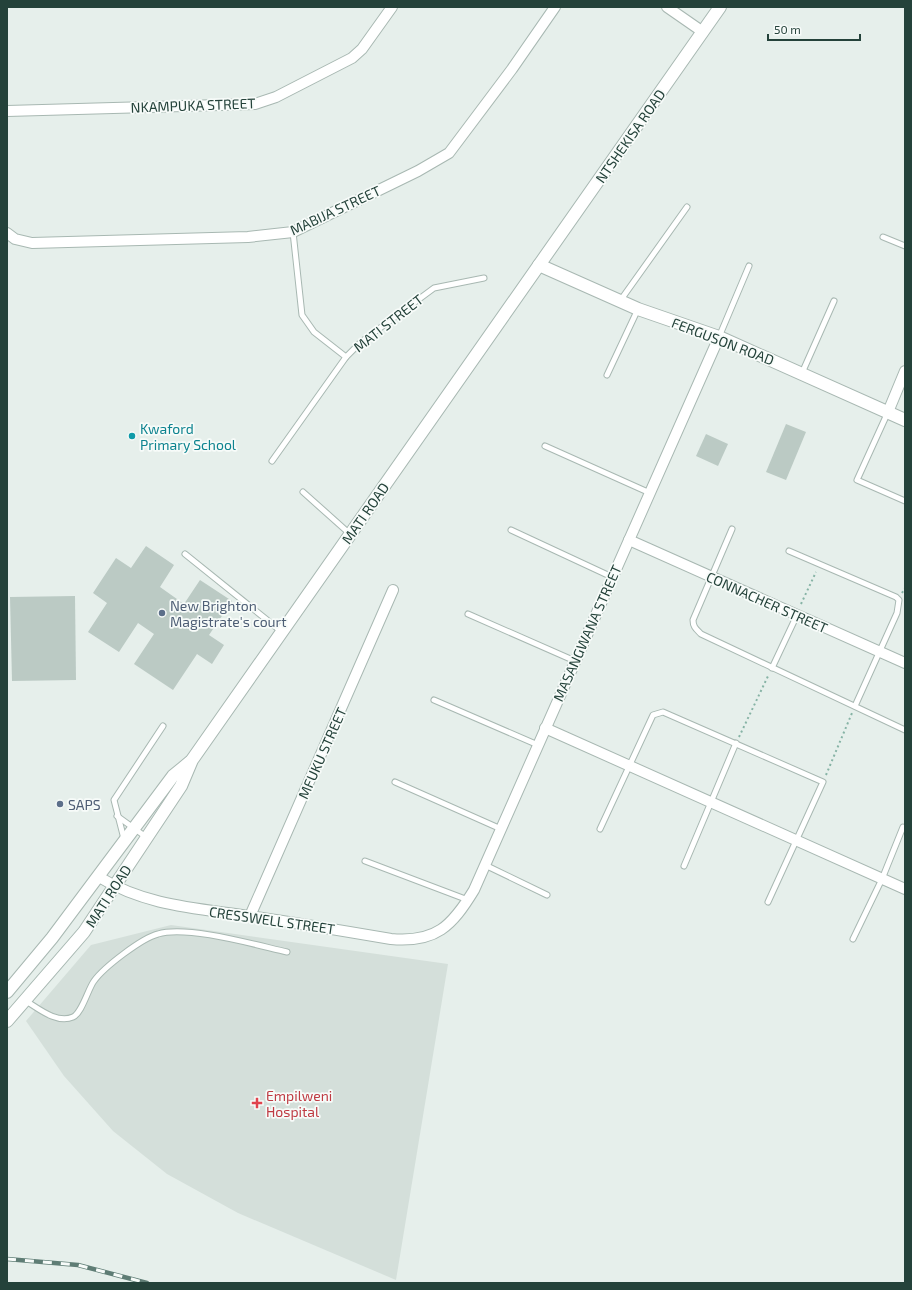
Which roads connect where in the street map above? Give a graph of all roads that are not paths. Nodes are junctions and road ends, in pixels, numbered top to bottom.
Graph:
1 (392, 7) edge
2 (555, 7) edge
3 (667, 7) edge
4 (720, 7) edge
5 (703, 32) junction
6 (7, 111) edge
7 (688, 207) dead end
8 (294, 232) junction
9 (9, 234) edge
10 (883, 237) dead end
11 (905, 246) edge
12 (539, 265) junction
13 (749, 266) dead end
14 (484, 278) dead end
15 (620, 301) junction
16 (834, 301) dead end
17 (638, 309) junction
18 (719, 337) junction
19 (346, 357) junction
20 (905, 371) edge
21 (802, 373) junction
22 (607, 375) dead end
23 (888, 412) junction
24 (905, 420) edge
25 (545, 446) dead end
26 (272, 461) dead end
27 (303, 492) dead end
28 (650, 493) junction
29 (905, 501) edge
30 (732, 529) dead end
31 (511, 530) dead end
32 (350, 534) junction
33 (629, 540) junction
34 (788, 551) dead end
35 (185, 554) dead end
36 (612, 577) junction
37 (712, 577) junction
38 (393, 590) dead end
39 (468, 614) dead end
40 (797, 615) junction
41 (282, 632) junction
42 (880, 652) junction
43 (575, 661) junction
44 (905, 663) edge
45 (772, 668) junction
46 (434, 700) dead end
47 (855, 706) junction
48 (163, 726) dead end
49 (545, 728) junction
50 (905, 730) edge
51 (736, 743) junction
52 (538, 745) junction
53 (192, 760) junction
54 (628, 765) junction
55 (395, 782) dead end
56 (712, 802) junction
57 (117, 816) junction
58 (903, 827) dead end
59 (134, 828) junction
60 (501, 829) junction
61 (600, 829) dead end
62 (146, 837) junction
63 (797, 840) junction
64 (124, 841) junction
65 (365, 861) dead end
66 (485, 865) junction
67 (684, 866) dead end
68 (98, 877) junction
69 (882, 879) junction
70 (114, 886) junction
71 (905, 889) edge
72 (547, 895) dead end
73 (468, 900) junction
74 (768, 902) dead end
75 (250, 916) junction
76 (448, 925) joint
77 (853, 939) dead end
78 (287, 952) dead end
79 (7, 992) edge
80 (26, 1001) junction
81 (7, 1020) edge

1 - 6 street, NKAMPUKA STREET
2 - 8 street, MABIJA STREET
3 - 5 street
4 - 5 street, NTSHEKISA ROAD
5 - 12 street, NTSHEKISA ROAD
7 - 15 lane
8 - 9 street, MABIJA STREET
8 - 19 lane
10 - 11 lane
12 - 15 street, FERGUSON ROAD
12 - 32 street, MATI ROAD
13 - 18 lane
14 - 19 lane, MATI STREET
15 - 17 street, FERGUSON ROAD
16 - 21 lane
17 - 18 street, FERGUSON ROAD
17 - 22 lane
18 - 21 street, FERGUSON ROAD
18 - 28 street, MASANGWANA STREET
19 - 26 lane, MATI STREET
20 - 23 street
21 - 23 street, FERGUSON ROAD
23 - 24 street, FERGUSON ROAD
23 - 29 lane
25 - 28 lane
27 - 32 lane
28 - 33 street, MASANGWANA STREET
30 - 37 lane
31 - 36 lane
32 - 41 street, MATI ROAD
33 - 36 street, MASANGWANA STREET
33 - 37 street, CONNACHER STREET
34 - 42 lane
35 - 41 lane
36 - 43 street, MASANGWANA STREET
37 - 40 street, CONNACHER STREET
37 - 45 lane
38 - 75 street, MFUKU STREET
39 - 43 lane
40 - 42 street, CONNACHER STREET
40 - 45 lane
41 - 53 street, MATI ROAD
42 - 44 street, CONNACHER STREET
42 - 47 lane
43 - 49 street, MASANGWANA STREET
45 - 47 lane
46 - 52 lane
47 - 50 lane
48 - 57 lane
49 - 52 street, MASANGWANA STREET
49 - 54 street
51 - 54 lane
51 - 56 lane
51 - 63 lane
52 - 60 street, MASANGWANA STREET
53 - 59 street, MATI ROAD
53 - 62 street, MATI ROAD
54 - 56 street
54 - 61 lane
55 - 60 lane
56 - 63 street
56 - 67 lane
57 - 59 lane
57 - 64 lane
58 - 69 lane
59 - 62 lane
59 - 64 street, MATI ROAD
60 - 66 street, MASANGWANA STREET
62 - 70 street, MATI ROAD
63 - 69 street
63 - 74 lane
64 - 68 street, MATI ROAD
65 - 73 lane
66 - 72 lane
66 - 73 street, MASANGWANA STREET
68 - 70 street, CRESSWELL STREET
68 - 79 street, MATI ROAD
69 - 71 street
69 - 77 lane
70 - 75 street, CRESSWELL STREET
70 - 80 street, MATI ROAD
73 - 76 street, MASANGWANA STREET
75 - 76 street, CRESSWELL STREET
78 - 80 lane
80 - 81 street, MATI ROAD

